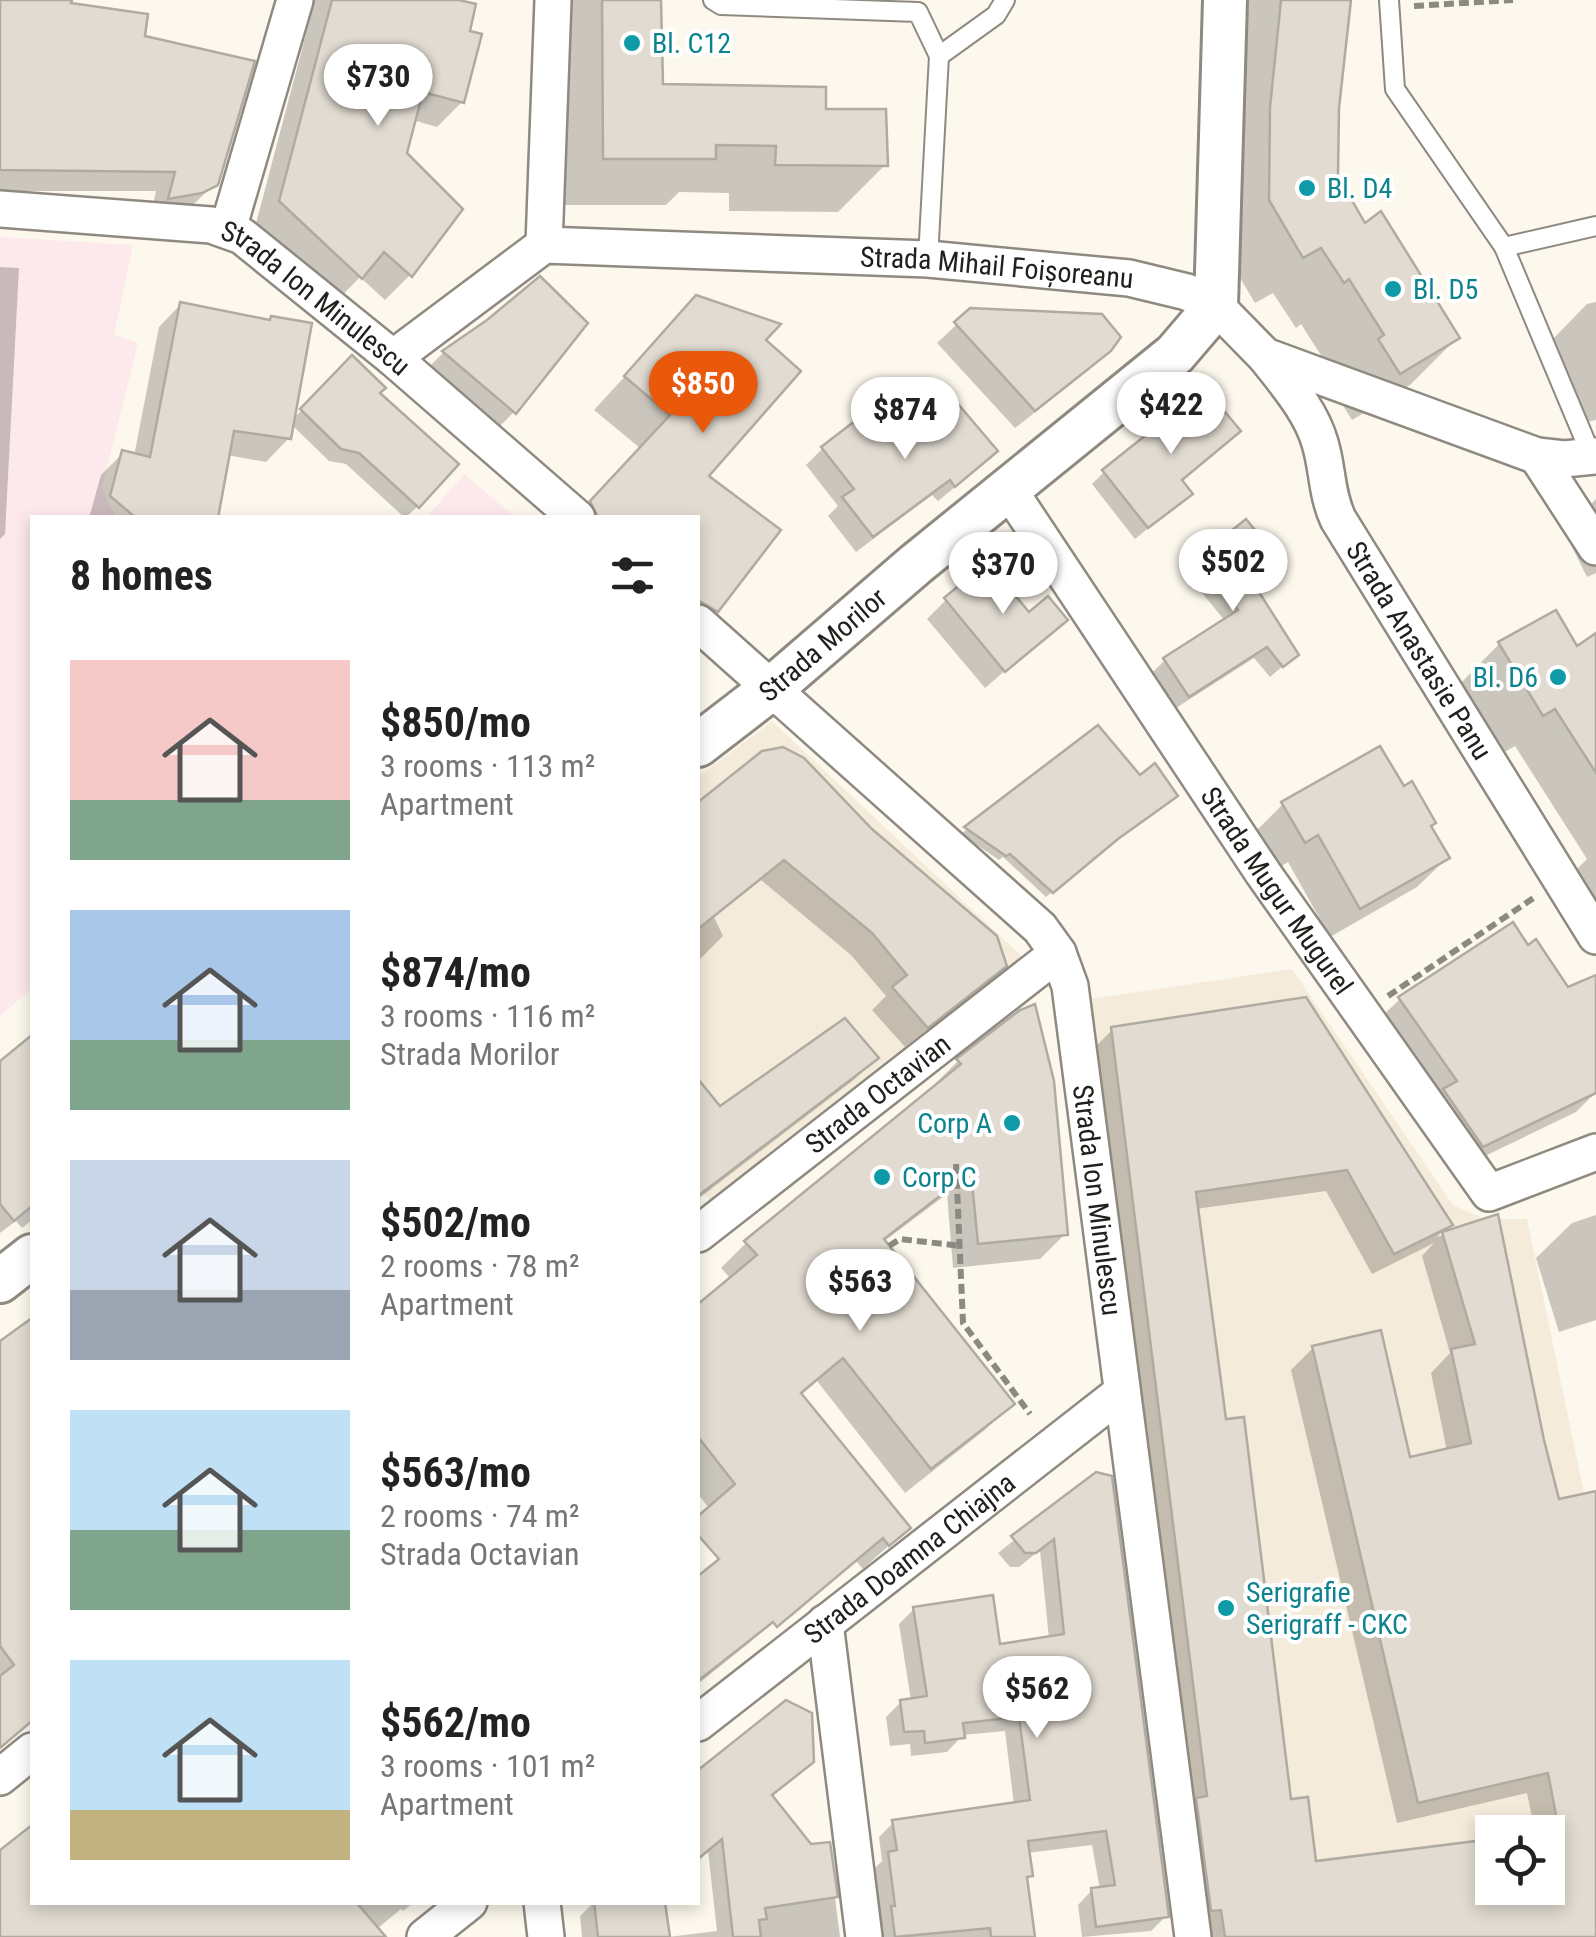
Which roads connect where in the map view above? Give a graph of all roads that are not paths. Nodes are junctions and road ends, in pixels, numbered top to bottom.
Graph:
1 (294, 0) edge
2 (553, 0) edge
3 (713, 0) edge
4 (1005, 0) edge
5 (1225, 0) edge
6 (1388, 4) edge
7 (918, 6) edge
8 (939, 56) junction
9 (0, 209) edge
10 (1596, 226) edge
11 (228, 230) junction
12 (544, 245) junction
13 (1504, 247) junction
14 (928, 259) junction
15 (1216, 306) junction
16 (1265, 356) junction
17 (394, 358) junction
18 (1537, 456) junction
19 (1594, 456) edge
20 (1009, 490) junction
21 (574, 515) edge
22 (1596, 547) edge
23 (700, 624) edge
24 (772, 688) junction
25 (700, 743) edge
26 (1596, 936) edge
27 (1058, 952) junction
28 (1596, 1152) edge
29 (700, 1232) edge
30 (30, 1258) edge
31 (0, 1280) edge
32 (1122, 1392) junction
33 (825, 1622) junction
34 (700, 1721) edge
35 (30, 1754) edge
36 (0, 1777) edge
37 (464, 1905) edge
38 (542, 1905) edge
39 (424, 1937) edge
40 (546, 1937) edge
41 (864, 1937) edge
42 (1194, 1937) edge

1 - 11 street
2 - 12 street
3 - 7 lane
4 - 8 lane
5 - 15 street
6 - 13 lane
7 - 8 lane
8 - 14 lane
9 - 11 street, Strada Ion Minulescu
10 - 13 lane
11 - 17 street, Strada Ion Minulescu
12 - 14 street, Strada Mihail Foișoreanu
12 - 17 street
13 - 19 lane
14 - 15 street, Strada Mihail Foișoreanu
15 - 16 street, Strada Mihail Foișoreanu
15 - 20 street, Strada Morilor
16 - 18 street, Strada Mihail Foișoreanu
16 - 26 street, Strada Anastasie Panu
17 - 21 street, Strada Ion Minulescu
18 - 19 street, Strada Mihail Foișoreanu
18 - 22 street
20 - 24 street, Strada Morilor
20 - 28 street, Strada Mugur Mugurel
23 - 24 street, Strada Ion Minulescu
24 - 25 street, Strada Morilor
24 - 27 street, Strada Ion Minulescu
27 - 29 street, Strada Octavian
27 - 32 street, Strada Ion Minulescu
30 - 31 street
32 - 33 street, Strada Doamna Chiajna
32 - 42 street, Strada Ion Minulescu
33 - 34 street, Strada Doamna Chiajna
33 - 41 street
35 - 36 street
37 - 39 street
38 - 40 street

